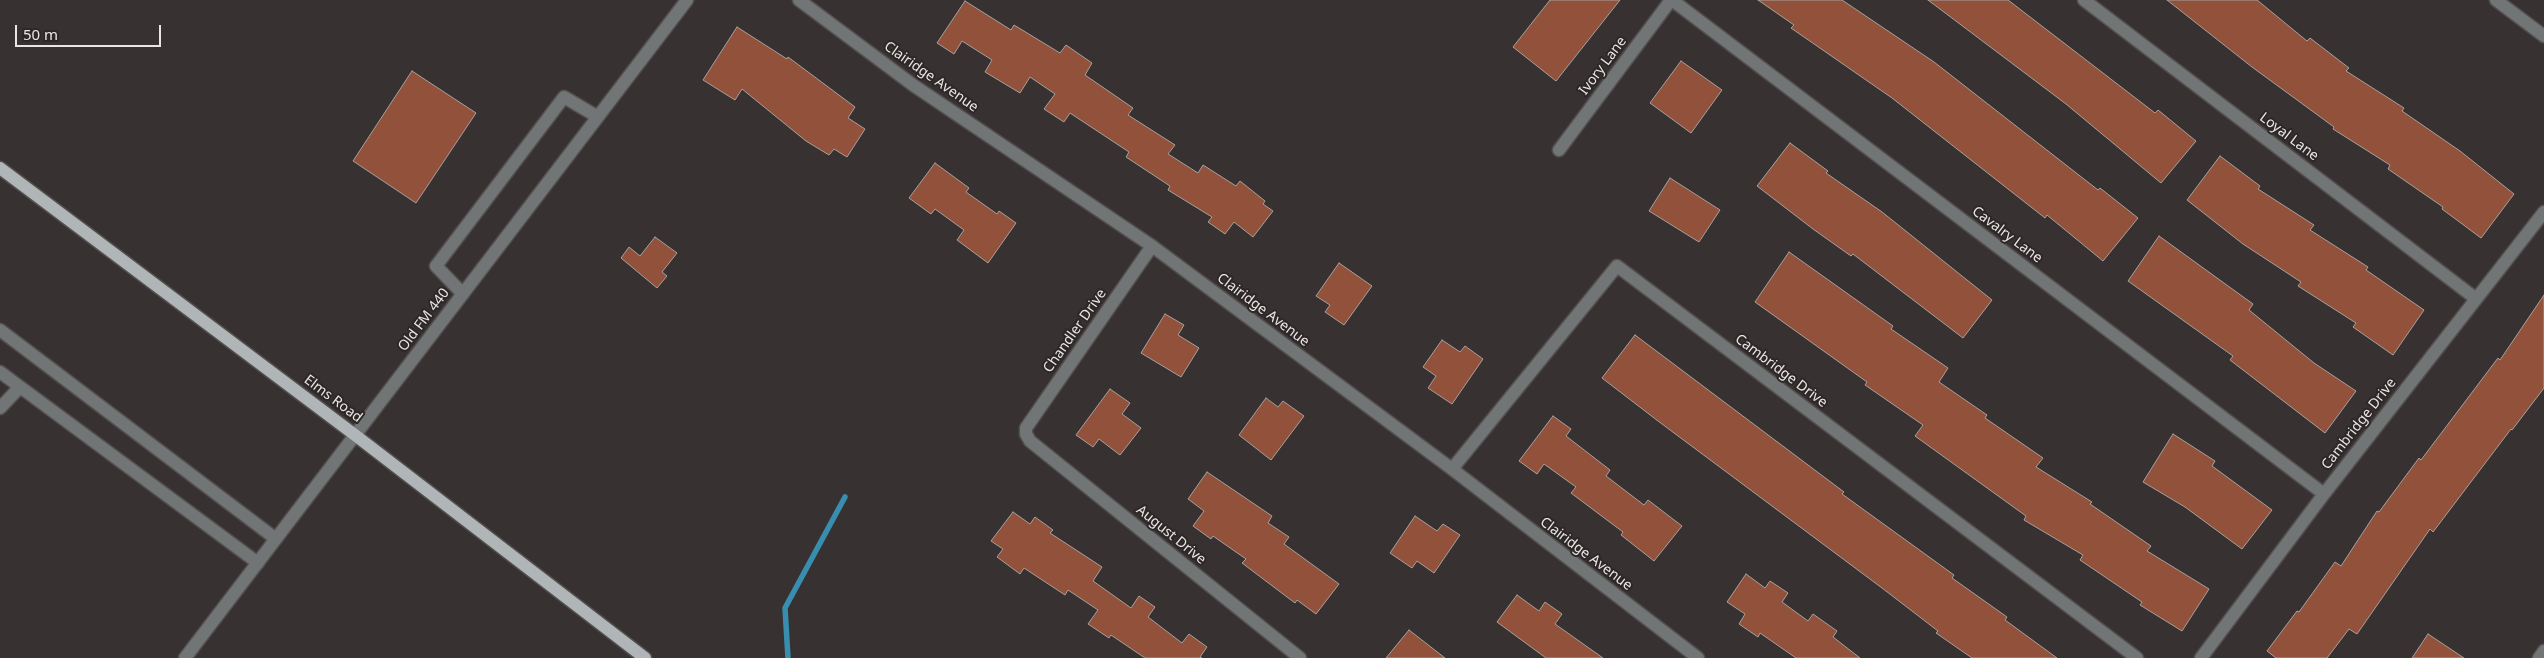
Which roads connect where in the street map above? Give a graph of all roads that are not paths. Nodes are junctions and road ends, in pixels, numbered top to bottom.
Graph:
1 (687, 0) edge
2 (799, 0) edge
3 (1671, 0) edge
4 (2084, 0) edge
5 (2496, 0) edge
6 (2544, 36) edge
7 (598, 117) junction
8 (1559, 150) dead end
9 (0, 168) edge
10 (2544, 212) edge
11 (1152, 246) junction
12 (463, 294) junction
13 (2475, 298) junction
14 (0, 330) edge
15 (0, 372) edge
16 (20, 387) junction
17 (0, 408) edge
18 (1026, 434) joint
19 (355, 435) junction
20 (1452, 469) junction
21 (2324, 494) junction
22 (276, 539) junction
23 (258, 563) junction
24 (2544, 651) edge
25 (185, 658) edge
26 (645, 658) edge
27 (1300, 658) edge
28 (1698, 658) edge
29 (2137, 658) edge
30 (2201, 658) edge
31 (2539, 658) edge

1 - 7 street, Old FM 440
2 - 11 street, Clairidge Avenue
3 - 8 street, Ivory Lane
3 - 21 street, Cavalry Lane
4 - 13 street, Loyal Lane
5 - 6 street
7 - 12 street, Old FM 440
7 - 12 street
9 - 19 main road, Elms Road
10 - 13 street, Cambridge Drive
11 - 18 street, Chandler Drive
11 - 20 street, Clairidge Avenue
12 - 19 street, Old FM 440
13 - 21 street, Cambridge Drive
14 - 22 street
15 - 16 street
16 - 17 street
16 - 23 street
18 - 27 street, August Drive
19 - 22 street, Old FM 440
19 - 26 main road, Elms Road
20 - 28 street, Clairidge Avenue
20 - 29 street, Cambridge Drive
21 - 30 street, Cambridge Drive
22 - 23 street, Old FM 440
23 - 25 street, Old FM 440
24 - 31 street

